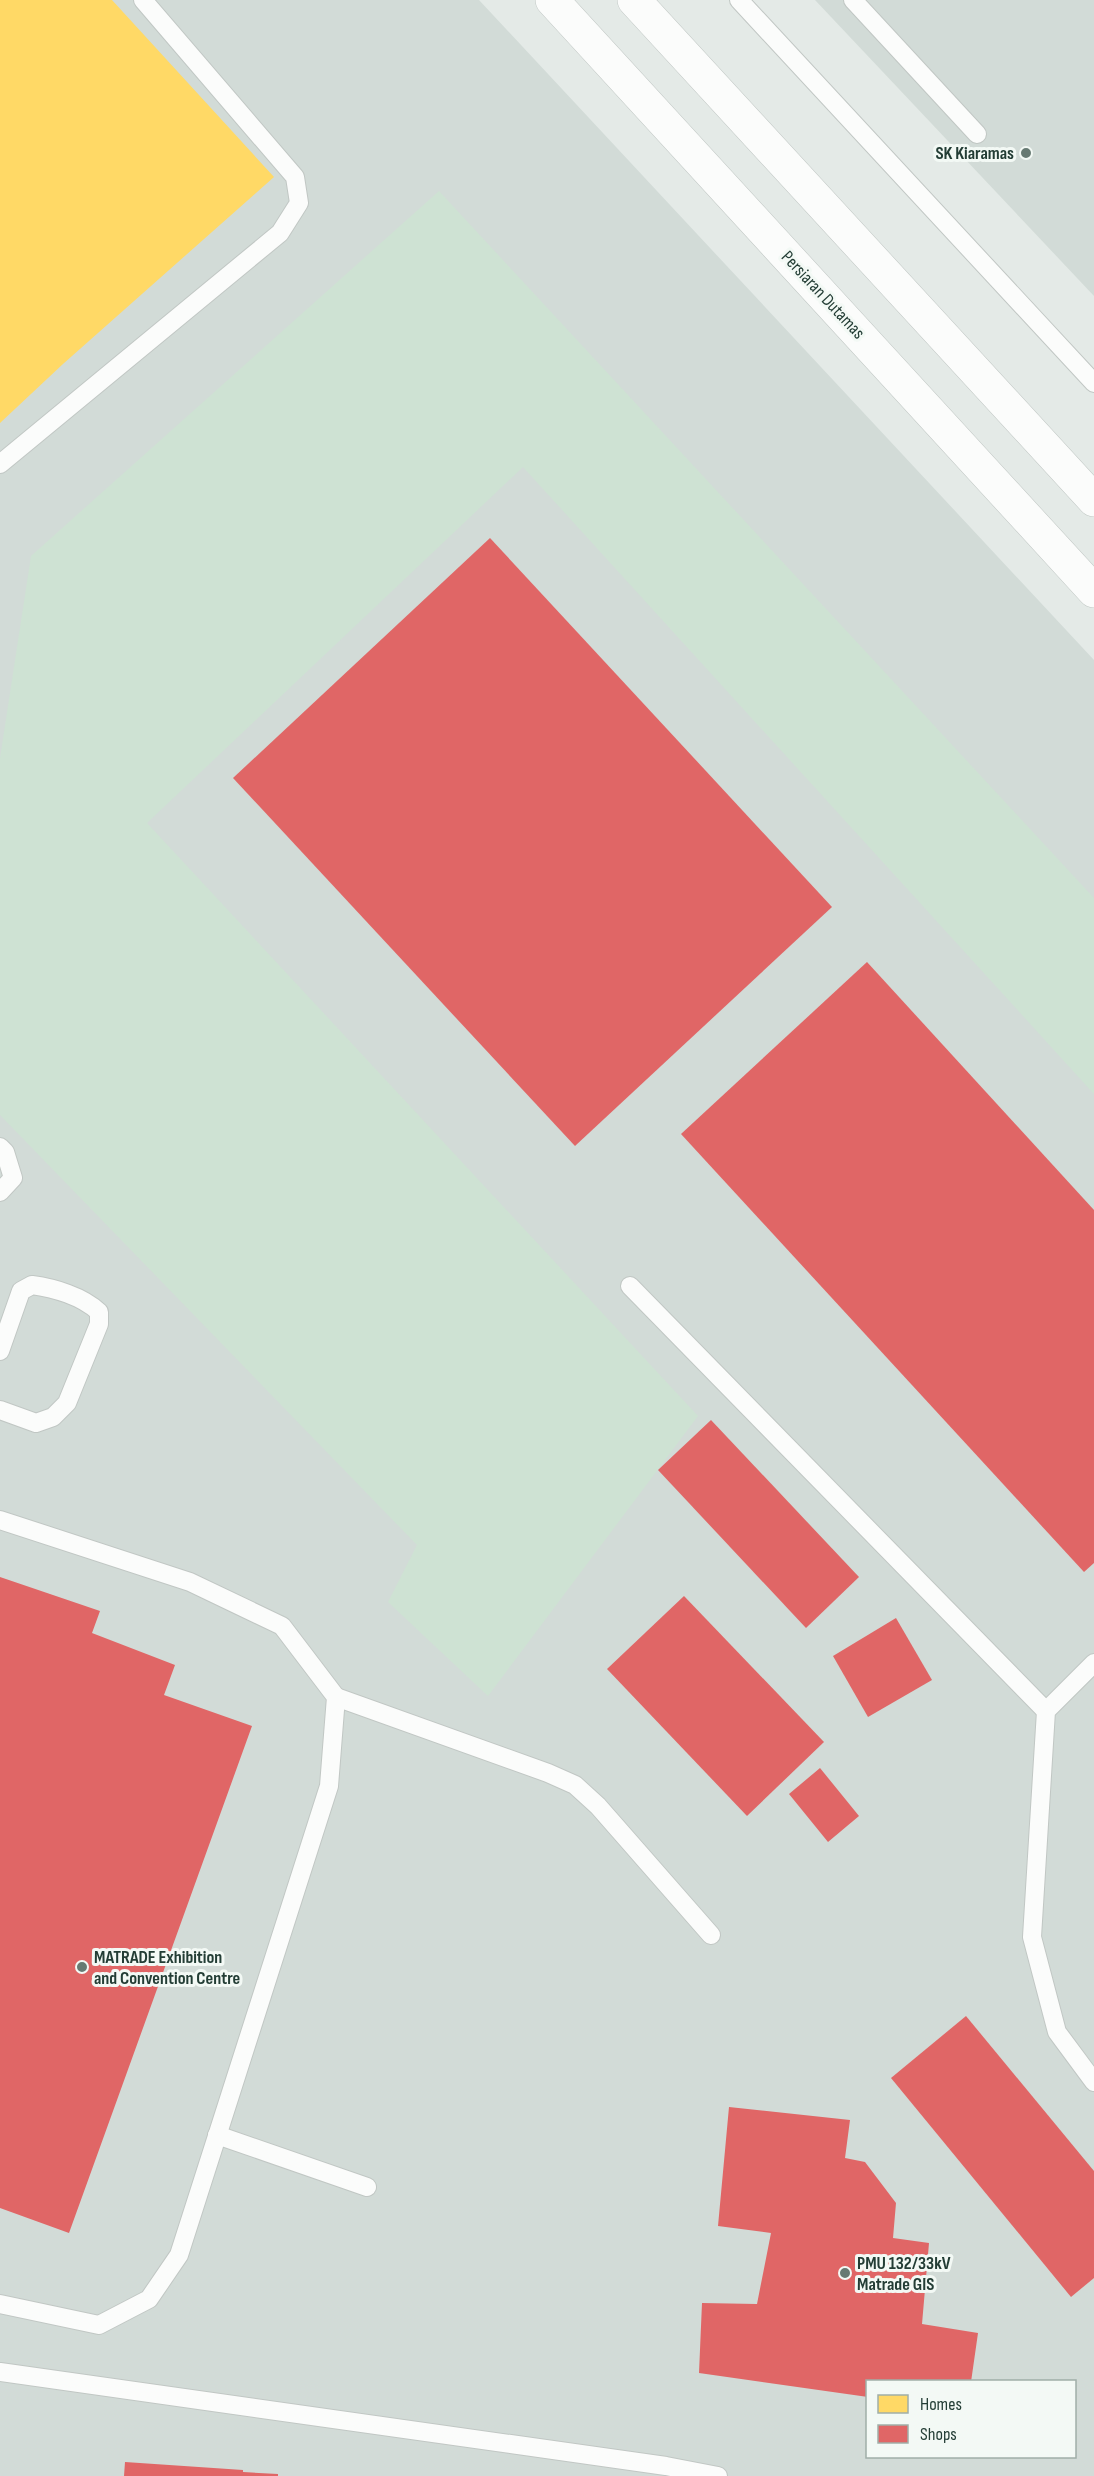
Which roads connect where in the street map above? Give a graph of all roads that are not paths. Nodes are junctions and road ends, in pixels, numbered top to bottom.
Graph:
1 (143, 0) edge
2 (534, 0) edge
3 (552, 0) edge
4 (634, 0) edge
5 (739, 0) edge
6 (853, 0) edge
7 (588, 39) junction
8 (977, 135) dead end
9 (1094, 383) edge
10 (0, 464) edge
11 (1094, 500) edge
12 (1094, 591) edge
13 (0, 1147) edge
14 (0, 1192) edge
15 (630, 1286) dead end
16 (0, 1351) edge
17 (0, 1410) edge
18 (0, 1520) edge
19 (1094, 1663) edge
20 (336, 1697) junction
21 (1046, 1711) junction
22 (711, 1935) dead end
23 (1094, 2082) edge
24 (217, 2135) junction
25 (367, 2187) dead end
26 (0, 2304) edge
27 (0, 2373) edge
28 (666, 2471) edge
29 (718, 2476) edge

1 - 10 lane
2 - 7 street
3 - 7 street, Persiaran Dutamas
4 - 11 street
5 - 9 lane
6 - 8 lane
7 - 12 street, Persiaran Dutamas
13 - 14 lane
15 - 21 lane
16 - 17 lane
18 - 20 lane
19 - 21 lane
20 - 22 lane
20 - 24 lane
21 - 23 lane
24 - 25 lane
24 - 26 lane
27 - 28 lane
28 - 29 lane

